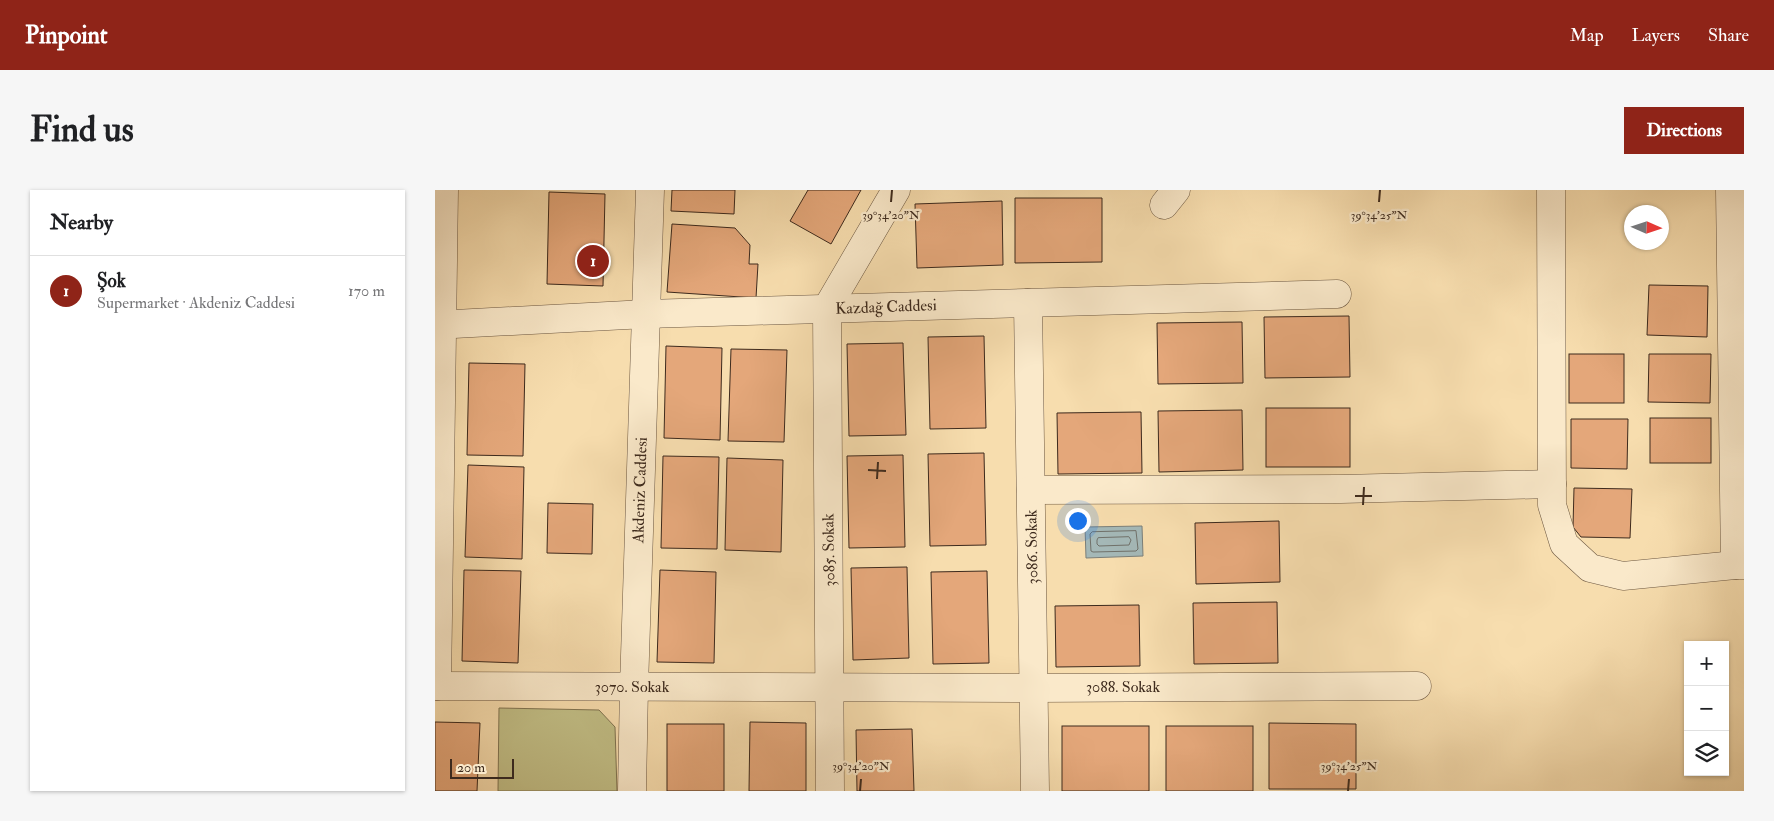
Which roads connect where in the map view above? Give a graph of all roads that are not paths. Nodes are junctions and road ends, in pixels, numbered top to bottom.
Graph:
1 (444, 190) edge
2 (650, 190) edge
3 (896, 190) edge
4 (1551, 190) edge
5 (1731, 190) edge
6 (1744, 191) edge
7 (1337, 294) dead end
8 (1029, 303) junction
9 (827, 308) junction
10 (646, 314) junction
11 (439, 325) edge
12 (1552, 484) junction
13 (1031, 490) junction
14 (437, 517) edge
15 (1740, 565) edge
16 (436, 686) edge
17 (1417, 686) dead end
18 (634, 687) junction
19 (830, 688) junction
20 (1034, 688) junction
21 (633, 791) edge
22 (830, 791) edge
23 (1035, 791) edge

1 - 11 street
2 - 10 street, Akdeniz Caddesi
3 - 9 street
4 - 12 street
5 - 6 street
5 - 15 street
7 - 8 street, Kazdağ Caddesi
8 - 9 street, Kazdağ Caddesi
8 - 13 street, 3086. Sokak
9 - 10 street, Kazdağ Caddesi
9 - 19 street, 3085. Sokak
10 - 11 street, Kazdağ Caddesi
10 - 18 street, Akdeniz Caddesi
11 - 14 street
12 - 13 street
12 - 15 street
13 - 20 street, 3086. Sokak
14 - 16 street
16 - 18 street, 3070. Sokak
17 - 20 street, 3088. Sokak
18 - 19 street, 3070. Sokak
18 - 21 street, Akdeniz Caddesi
19 - 20 street, 3088. Sokak
19 - 22 street, 3085. Sokak
20 - 23 street, 3086. Sokak

